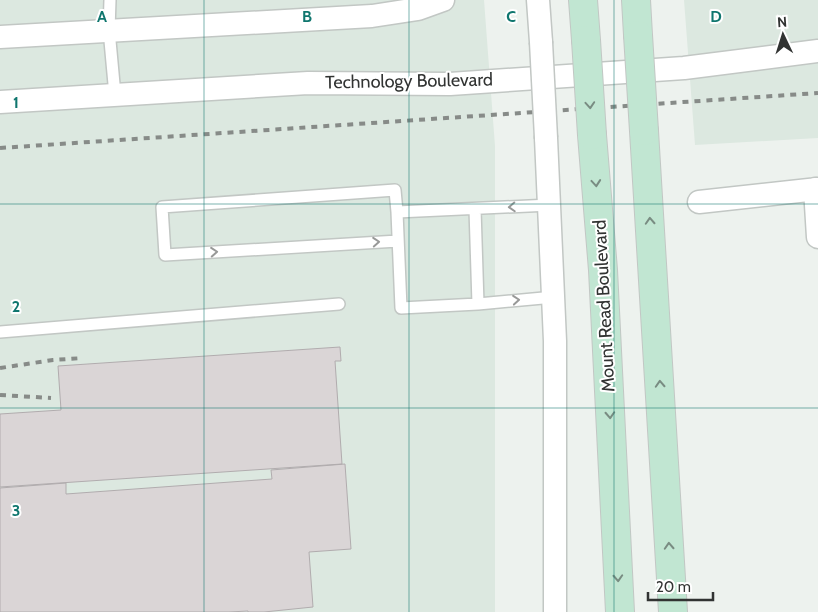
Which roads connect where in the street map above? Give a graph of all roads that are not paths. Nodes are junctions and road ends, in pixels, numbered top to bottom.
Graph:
1 (110, 0) edge
2 (443, 0) edge
3 (538, 0) edge
4 (583, 0) edge
5 (636, 0) edge
6 (110, 30) junction
7 (0, 37) edge
8 (818, 51) edge
9 (115, 95) junction
10 (0, 102) edge
11 (816, 189) edge
12 (699, 202) dead end
13 (550, 205) junction
14 (475, 209) junction
15 (397, 212) junction
16 (818, 237) edge
17 (398, 241) junction
18 (554, 297) junction
19 (339, 304) dead end
20 (478, 304) junction
21 (0, 332) edge
22 (555, 612) edge
23 (620, 612) edge
24 (673, 612) edge

1 - 6 lane
2 - 6 street
3 - 13 street, bridge
4 -> 23 main road, Mount Read Boulevard, bridge
24 -> 5 main road, bridge
6 - 7 street
6 - 9 lane
8 - 9 street, Technology Boulevard
9 - 10 street, Technology Boulevard
11 - 12 street
11 - 16 street
13 -> 14 lane
13 - 18 street
14 - 15 lane
14 - 20 lane
15 - 17 lane
15 -> 17 lane
17 - 20 lane
20 -> 18 lane
18 - 22 street
19 - 21 lane

